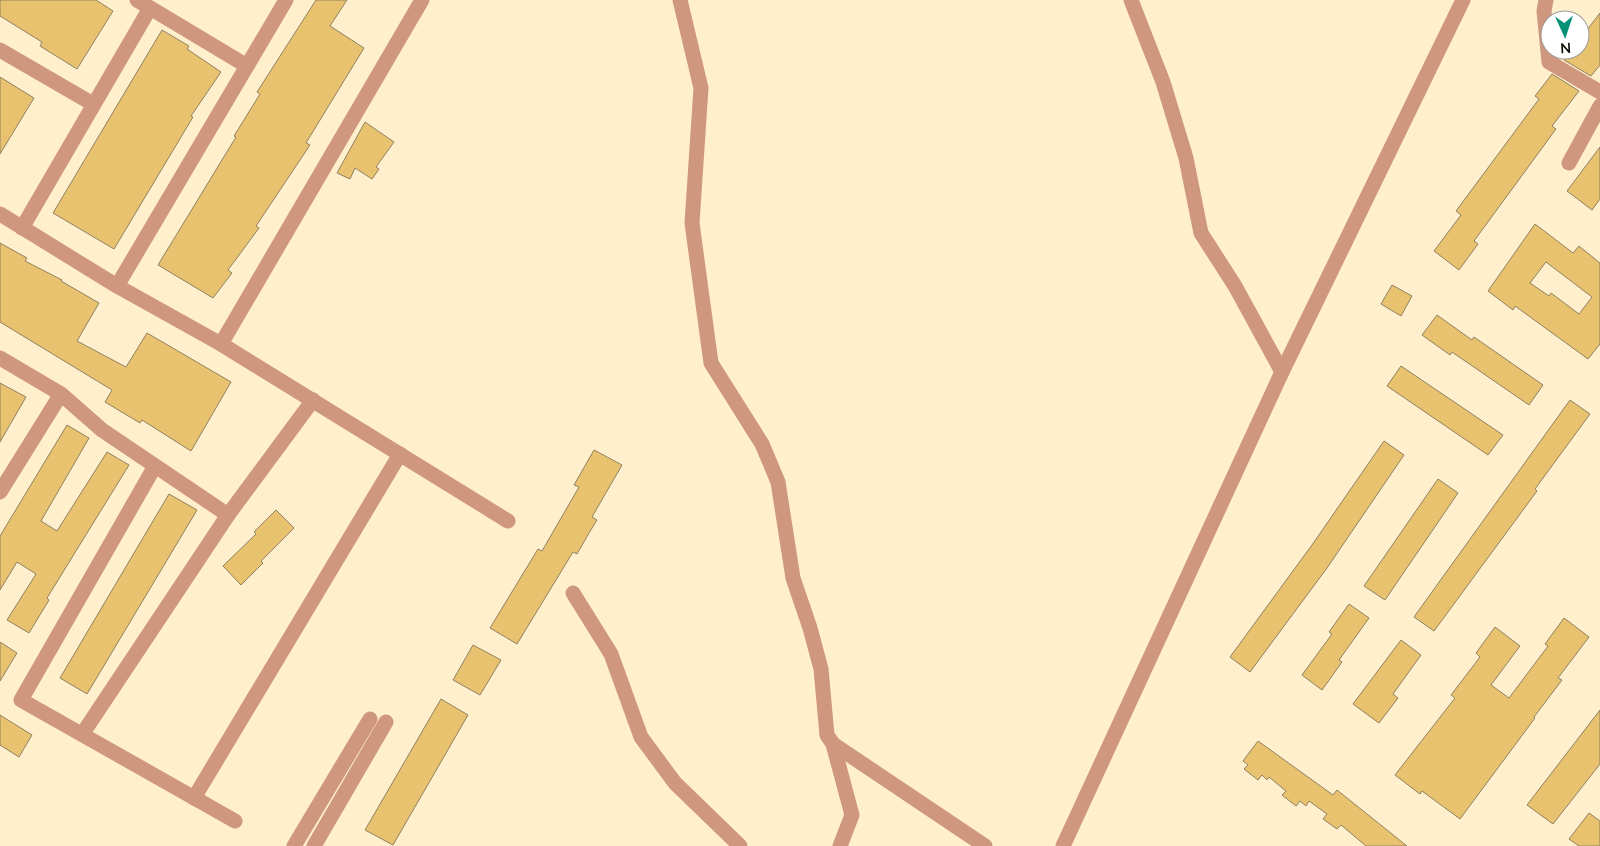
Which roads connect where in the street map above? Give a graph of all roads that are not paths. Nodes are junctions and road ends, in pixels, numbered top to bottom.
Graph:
1 (286, 0) edge
2 (422, 0) edge
3 (680, 0) edge
4 (1131, 0) edge
5 (1463, 0) edge
6 (1546, 0) edge
7 (144, 4) edge
8 (0, 50) edge
9 (247, 66) junction
10 (1600, 92) edge
11 (94, 104) junction
12 (1600, 106) edge
13 (1569, 164) dead end
14 (0, 214) edge
15 (22, 228) junction
16 (117, 286) junction
17 (221, 344) junction
18 (0, 358) edge
19 (1282, 372) junction
20 (61, 394) junction
21 (313, 400) junction
22 (400, 454) junction
23 (155, 466) junction
24 (0, 492) edge
25 (228, 515) junction
26 (508, 521) dead end
27 (573, 594) dead end
28 (370, 719) dead end
29 (386, 722) dead end
30 (83, 734) junction
31 (834, 744) junction
32 (194, 798) junction
33 (235, 821) dead end
34 (294, 846) edge
35 (314, 846) edge
36 (740, 846) edge
37 (840, 846) edge
38 (984, 846) edge
39 (1063, 846) edge

1 - 9 street
2 - 17 street
3 - 31 street
4 - 19 street
5 - 19 street
6 - 10 street
7 - 9 street
7 - 11 street
8 - 11 street
9 - 16 street
11 - 15 street
12 - 13 street
14 - 15 street
15 - 16 street
16 - 17 street
17 - 21 street
18 - 20 street
19 - 39 street
20 - 23 street
20 - 24 street
21 - 22 street
21 - 25 street
22 - 26 street
22 - 32 street
23 - 25 street
23 - 30 street
25 - 30 street
27 - 36 street
28 - 34 street
29 - 35 street
30 - 32 street
31 - 37 street
31 - 38 street
32 - 33 street

